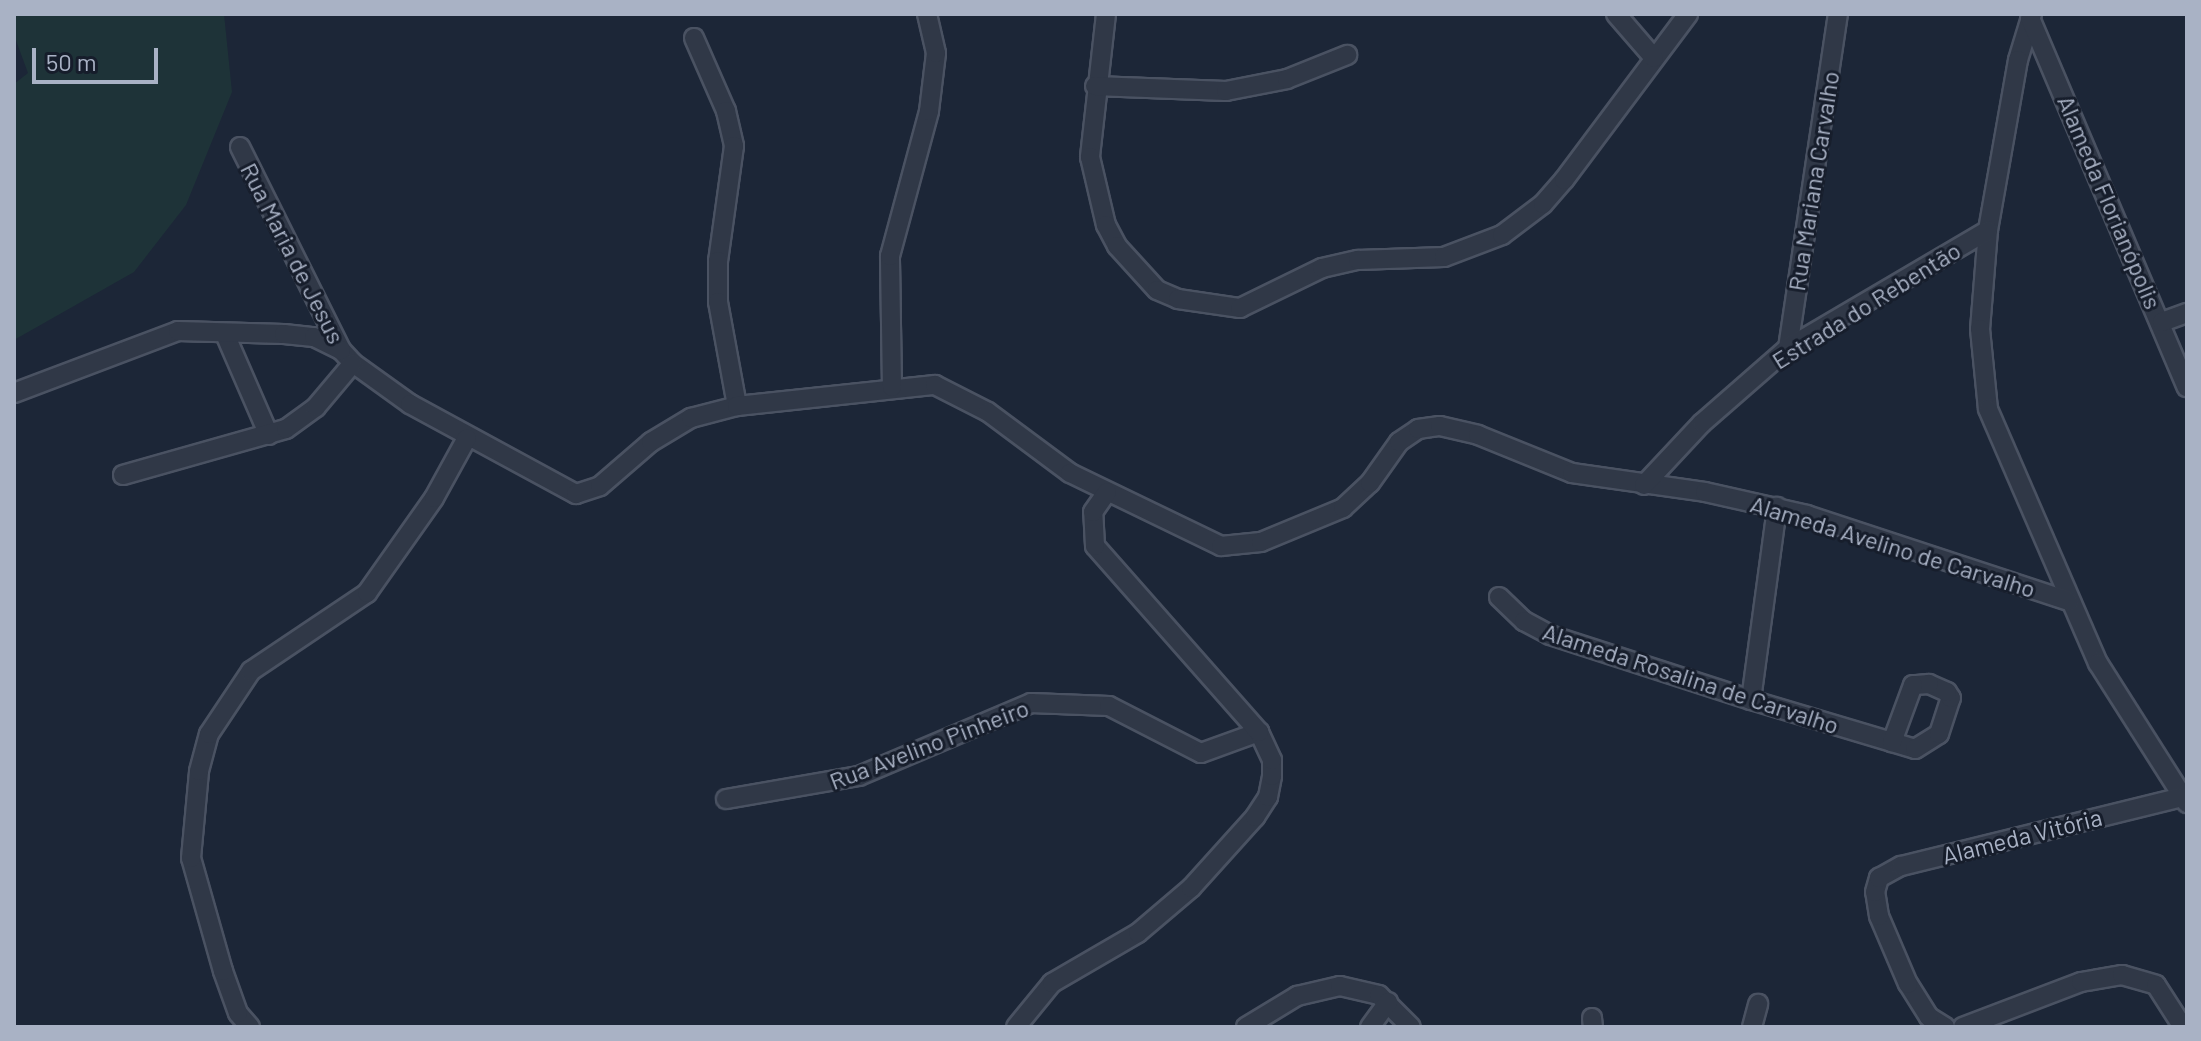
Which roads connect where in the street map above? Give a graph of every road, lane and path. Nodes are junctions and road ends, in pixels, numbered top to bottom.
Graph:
1 (927, 14) edge
2 (1106, 14) edge
3 (1616, 14) edge
4 (1688, 14) edge
5 (1838, 14) edge
6 (2031, 16) edge
7 (694, 38) dead end
8 (1347, 55) dead end
9 (1654, 58) junction
10 (1095, 86) junction
11 (240, 147) dead end
12 (1988, 230) junction
13 (2187, 313) edge
14 (2162, 322) junction
15 (225, 334) junction
16 (1788, 348) junction
17 (347, 356) junction
18 (892, 387) junction
19 (2187, 387) edge
20 (14, 393) edge
21 (737, 406) junction
22 (269, 435) junction
23 (467, 438) junction
24 (123, 475) dead end
25 (1644, 485) junction
26 (1107, 492) junction
27 (1777, 507) junction
28 (1499, 597) dead end
29 (2068, 601) junction
30 (1751, 700) junction
31 (1259, 732) junction
32 (1892, 742) dead end
33 (726, 799) dead end
34 (2184, 800) edge
35 (1388, 1002) junction
36 (1758, 1004) dead end
37 (250, 1027) edge
38 (1016, 1027) edge
39 (1246, 1027) edge
40 (1370, 1027) edge
41 (1411, 1027) edge
42 (1752, 1027) edge
43 (1945, 1027) edge
44 (1963, 1027) edge
45 (2183, 1027) edge

1 - 18 street
2 - 10 street
3 - 9 street
4 - 9 street
5 - 16 street, Rua Mariana Carvalho
6 - 12 street
6 - 14 street, Alameda Florianópolis
7 - 21 street
8 - 10 street
9 - 10 street
11 - 17 street, Rua Maria de Jesus
12 - 16 street, Estrada do Rebentão
12 - 29 street
13 - 14 street
14 - 19 street, Alameda Florianópolis
15 - 17 street
15 - 20 street
15 - 22 street
16 - 25 street, Estrada do Rebentão
17 - 22 street
17 - 23 street, Rua Maria de Jesus
18 - 21 street, Alameda Avelino de Carvalho
18 - 26 street, Alameda Avelino de Carvalho
21 - 23 street, Alameda Avelino de Carvalho
22 - 24 street
23 - 37 street
25 - 26 street, Alameda Avelino de Carvalho
25 - 27 street, Alameda Avelino de Carvalho
26 - 31 street
27 - 29 street, Alameda Avelino de Carvalho
27 - 30 street
28 - 30 street, Alameda Rosalina de Carvalho
29 - 34 street
30 - 32 street, Alameda Rosalina de Carvalho
31 - 33 street, Rua Avelino Pinheiro
31 - 38 street
34 - 43 street, Alameda Vitória
35 - 39 street
35 - 40 street
35 - 41 street
36 - 42 street
44 - 45 street

